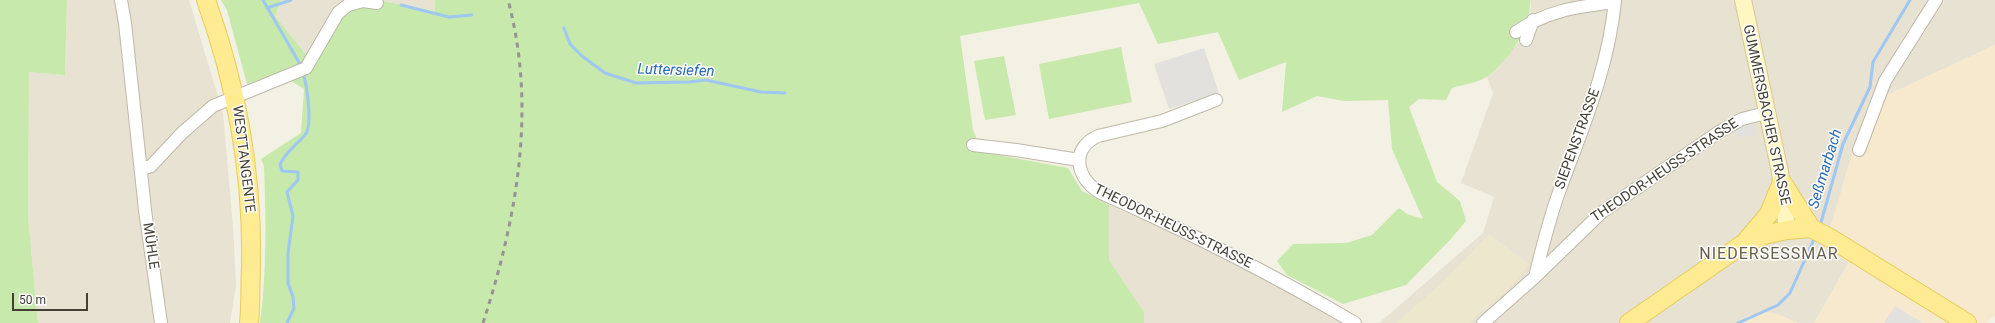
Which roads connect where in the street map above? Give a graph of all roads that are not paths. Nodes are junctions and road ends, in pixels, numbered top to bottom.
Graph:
1 (121, 0) edge
2 (206, 0) edge
3 (1743, 0) edge
4 (1936, 0) edge
5 (1615, 1) edge
6 (377, 3) dead end
7 (1534, 20) junction
8 (1516, 32) dead end
9 (1526, 40) dead end
10 (235, 98) junction
11 (1216, 100) dead end
12 (1766, 113) junction
13 (1008, 140) dead end
14 (973, 146) dead end
15 (1016, 150) junction
16 (1859, 150) dead end
17 (1079, 160) junction
18 (142, 168) junction
19 (1782, 182) junction
20 (1787, 230) junction
21 (1816, 231) junction
22 (1743, 244) junction
23 (1535, 277) junction
24 (161, 323) edge
25 (249, 323) edge
26 (1355, 323) edge
27 (1483, 323) edge
28 (1630, 323) edge
29 (1967, 323) edge

1 - 18 street, MÜHLE
2 - 10 main road, WESTTANGENTE
3 - 12 main road, GUMMERSBACHER STRASSE
4 - 16 street
5 - 7 street
5 - 23 street, SIEPENSTRASSE
6 - 10 street
7 - 8 street
7 - 9 street
10 - 18 street
10 - 25 main road, WESTTANGENTE
11 - 17 street
12 - 19 main road, GUMMERSBACHER STRASSE
12 - 23 street, THEODOR-HEUSS-STRASSE
13 - 15 street
14 - 15 street
15 - 17 street
17 - 26 street, THEODOR-HEUSS-STRASSE
18 - 24 street, MÜHLE
19 - 20 main road, GUMMERSBACHER STRASSE
19 - 21 main road
19 - 22 main road
20 - 21 main road
20 - 22 main road
21 - 29 main road
22 - 28 main road
23 - 27 street, THEODOR-HEUSS-STRASSE

